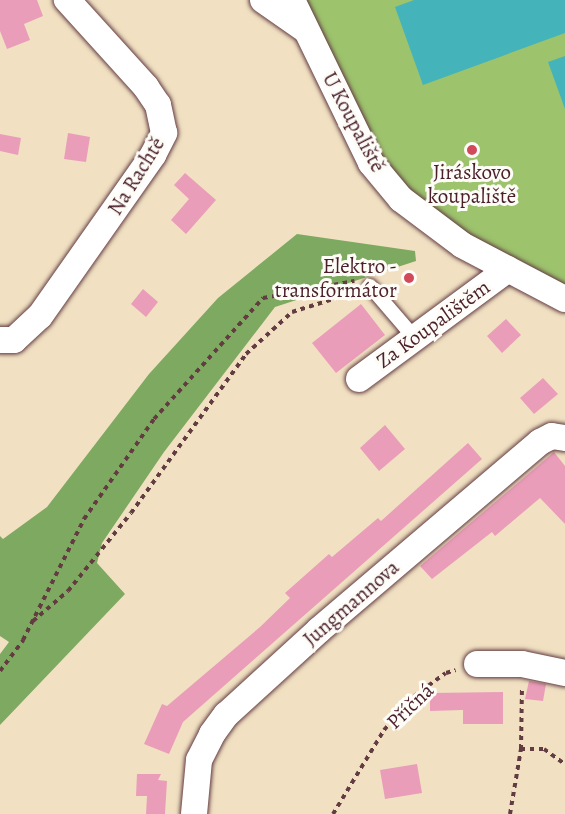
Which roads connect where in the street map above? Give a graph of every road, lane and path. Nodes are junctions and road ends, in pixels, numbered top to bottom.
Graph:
1 (67, 0) edge
2 (263, 0) edge
3 (292, 0) edge
4 (306, 30) junction
5 (508, 269) junction
6 (371, 287) junction
7 (565, 298) edge
8 (413, 336) junction
9 (0, 340) edge
10 (359, 379) dead end
11 (565, 438) edge
12 (32, 623) junction
13 (477, 664) joint
14 (522, 664) junction
15 (0, 671) edge
16 (565, 673) edge
17 (521, 749) junction
18 (565, 764) edge
19 (194, 814) edge
20 (333, 814) edge
21 (510, 814) edge

1 - 9 street, Na Rachtě
2 - 4 street
3 - 4 street, U Koupaliště
4 - 5 street, U Koupaliště
5 - 7 street, U Koupaliště
5 - 8 street, Za Koupalištěm
6 - 8 lane
6 - 12 path
6 - 12 path
8 - 10 street, Za Koupalištěm
11 - 19 street, Jungmannova
12 - 15 path
13 - 14 street
13 - 20 path, Příčná
14 - 16 street
14 - 17 path
17 - 18 path
17 - 21 path

